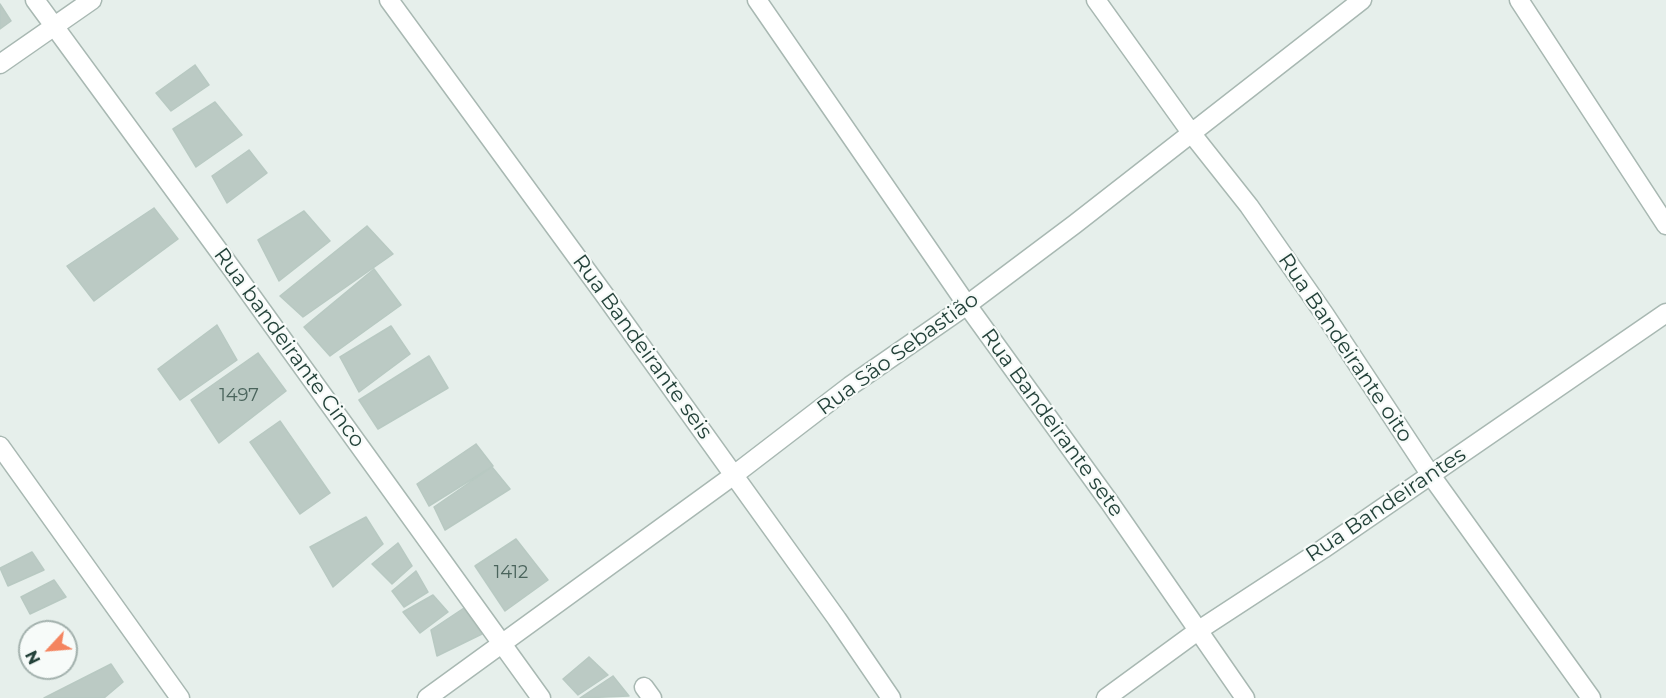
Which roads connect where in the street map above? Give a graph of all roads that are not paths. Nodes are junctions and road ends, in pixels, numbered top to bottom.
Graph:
1 (35, 0) edge
2 (93, 0) edge
3 (389, 0) edge
4 (757, 0) edge
5 (1096, 0) edge
6 (1362, 0) edge
7 (1519, 0) edge
8 (54, 26) junction
9 (0, 64) edge
10 (1192, 134) junction
11 (1666, 225) edge
12 (967, 304) junction
13 (1666, 313) edge
14 (0, 446) edge
15 (1430, 474) junction
16 (734, 475) junction
17 (1199, 630) junction
18 (502, 642) junction
19 (180, 698) edge
20 (427, 698) edge
21 (541, 698) edge
22 (891, 698) edge
23 (1106, 698) edge
24 (1245, 698) edge
25 (1591, 698) edge

1 - 8 street, Rua bandeirante Cinco
2 - 8 street
3 - 16 street, Rua Bandeirante seis
4 - 12 street, Rua Bandeirante sete
5 - 10 street, Rua Bandeirante oito
6 - 10 street, Rua São Sebastião
7 - 11 street
8 - 9 street
8 - 18 street, Rua bandeirante Cinco
10 - 12 street, Rua São Sebastião
10 - 15 street, Rua Bandeirante oito
12 - 16 street, Rua São Sebastião
12 - 17 street, Rua Bandeirante sete
13 - 15 street, Rua Bandeirantes
14 - 19 street
15 - 17 street, Rua Bandeirantes
15 - 25 street, Rua Bandeirante oito
16 - 18 street, Rua São Sebastião
16 - 22 street, Rua Bandeirante seis
17 - 23 street, Rua Bandeirantes
17 - 24 street, Rua Bandeirante sete
18 - 20 street, Rua São Sebastião
18 - 21 street, Rua bandeirante Cinco

